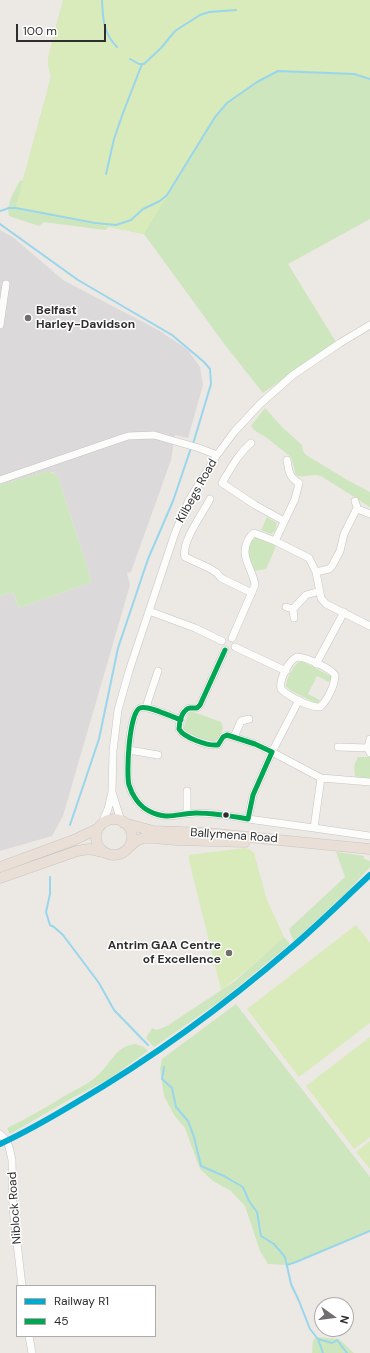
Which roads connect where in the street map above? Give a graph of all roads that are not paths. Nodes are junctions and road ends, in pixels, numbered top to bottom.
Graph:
1 (6, 284) dead end
2 (0, 325) edge
3 (370, 325) edge
4 (251, 443) dead end
5 (202, 449) junction
6 (217, 455) junction
7 (287, 460) dead end
8 (207, 469) junction
9 (0, 480) edge
10 (210, 499) dead end
11 (355, 501) dead end
12 (358, 510) junction
13 (370, 514) edge
14 (284, 521) junction
15 (274, 541) junction
16 (316, 572) junction
17 (320, 591) junction
18 (252, 593) junction
19 (149, 611) junction
20 (344, 612) junction
21 (294, 618) dead end
22 (370, 626) edge
23 (232, 638) junction
24 (222, 641) junction
25 (235, 647) junction
26 (225, 650) junction
27 (316, 664) junction
28 (158, 671) dead end
29 (286, 671) junction
30 (299, 700) junction
31 (146, 707) junction
32 (249, 719) dead end
33 (180, 720) junction
34 (234, 737) junction
35 (370, 739) edge
36 (338, 747) dead end
37 (129, 750) junction
38 (369, 751) edge
39 (272, 752) junction
40 (158, 755) dead end
41 (321, 778) junction
42 (370, 782) edge
43 (188, 791) dead end
44 (112, 792) junction
45 (187, 813) junction
46 (248, 819) junction
47 (123, 822) junction
48 (100, 826) junction
49 (314, 828) junction
50 (370, 834) edge
51 (345, 846) junction
52 (128, 848) junction
53 (370, 849) edge
54 (103, 852) junction
55 (0, 867) edge
56 (0, 878) edge
57 (0, 1134) edge
58 (22, 1285) edge
59 (29, 1337) edge
60 (32, 1353) edge

1 - 2 street
3 - 6 street, Kilbegs Road
4 - 14 street
5 - 6 street
5 - 8 street
5 - 9 street
6 - 8 street, Kilbegs Road
7 - 14 street
8 - 19 street, Kilbegs Road
10 - 18 street
11 - 12 street
12 - 13 street
12 - 16 street
14 - 15 street
15 - 16 street
15 - 18 street
16 - 17 street
17 - 20 street
17 - 21 street
18 - 23 street
19 - 24 street
19 - 44 street, Kilbegs Road
20 - 22 street
20 - 27 street
23 - 24 street
23 - 25 street
24 - 26 street
25 - 26 street
25 - 29 street
26 - 33 street
27 - 29 street
27 - 30 street
28 - 31 street
29 - 30 street
30 - 39 street
31 - 33 street
31 - 37 street
32 - 34 street
33 - 34 street
34 - 39 street
35 - 38 street
36 - 38 street
37 - 40 street
37 - 45 street
39 - 41 street
39 - 46 street
41 - 42 street
41 - 49 street
43 - 45 street
44 - 47 street, Kilbegs Road
44 - 48 street, Kilbegs Road
45 - 46 street
46 - 49 street
47 - 48 highway
47 - 51 highway, Ballymena Road
47 - 52 highway
48 - 54 highway
48 - 55 highway
49 - 50 street
51 - 52 highway, Ballymena Road
51 - 53 highway, Ballymena Road
52 - 54 highway
54 - 56 highway
57 - 58 street, Niblock Road
59 - 60 street

